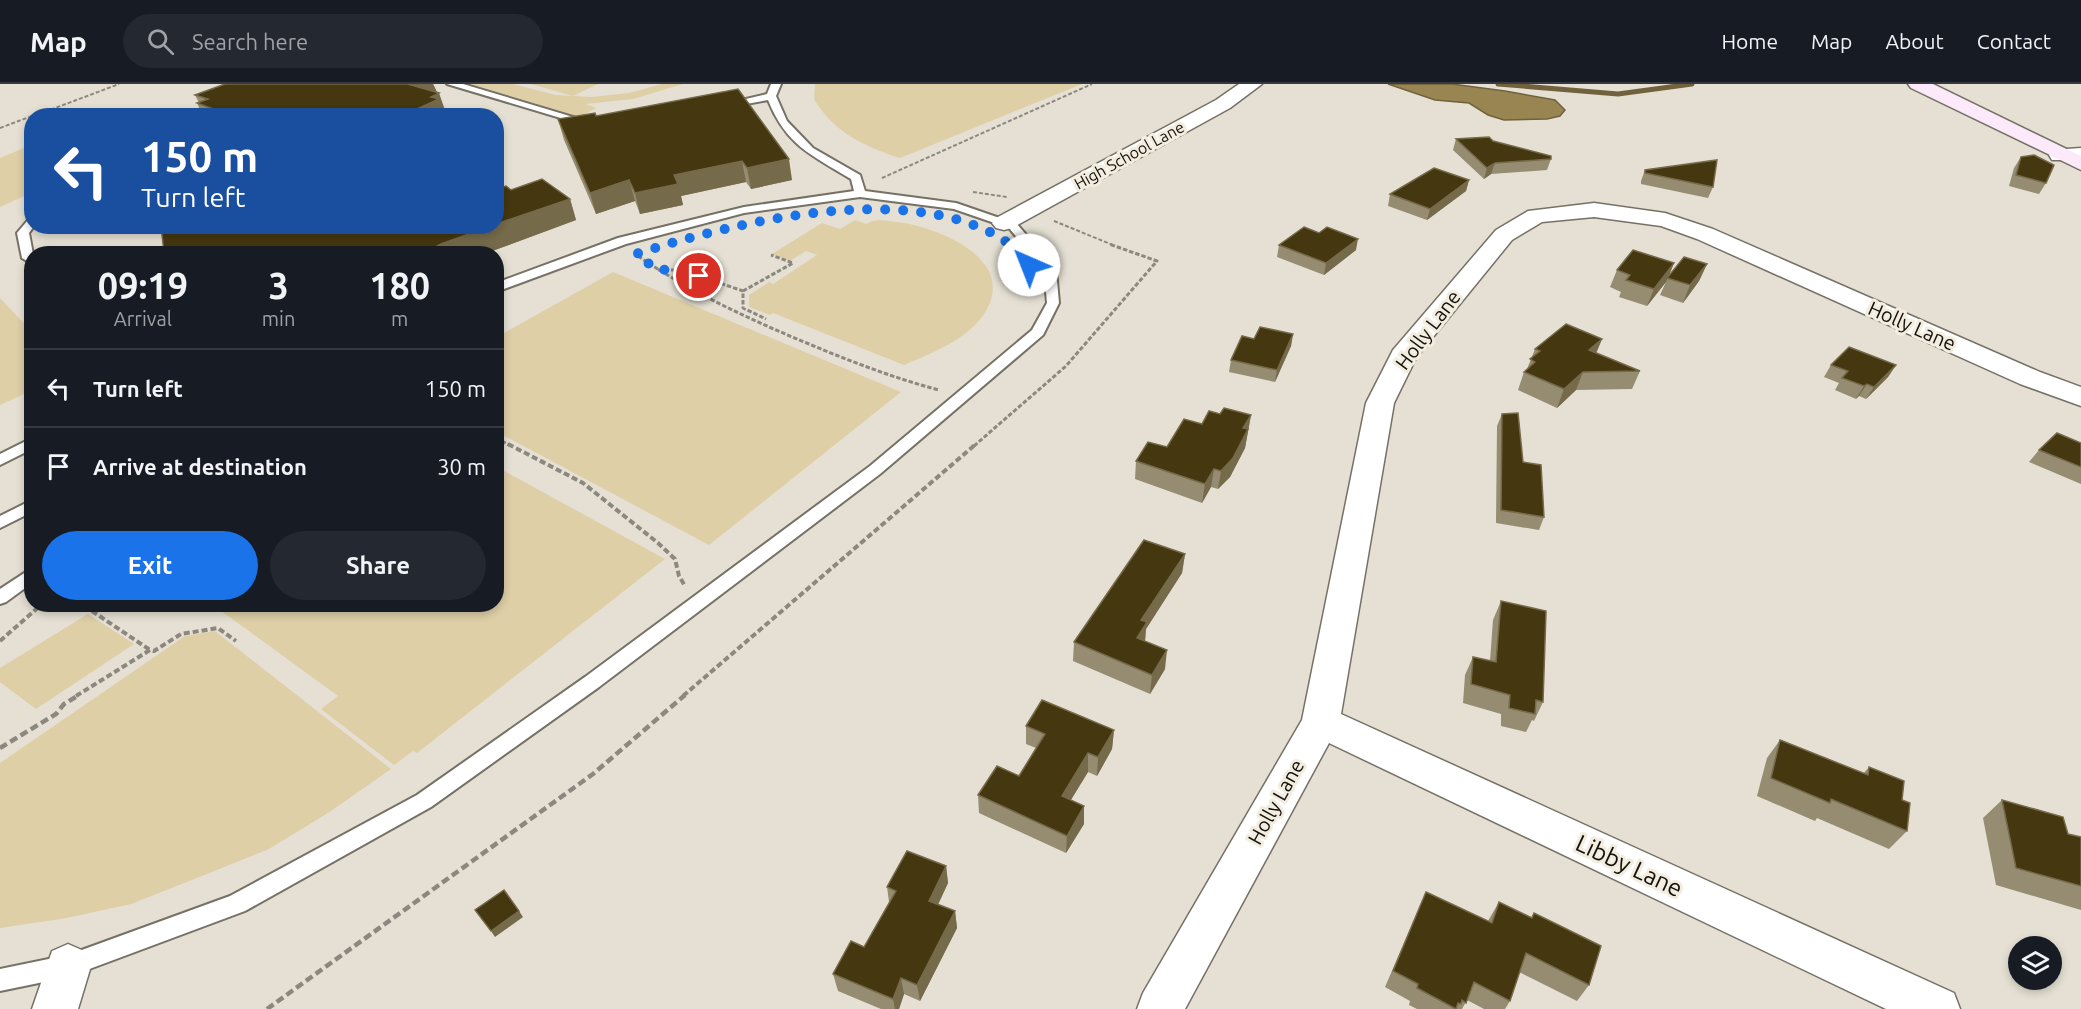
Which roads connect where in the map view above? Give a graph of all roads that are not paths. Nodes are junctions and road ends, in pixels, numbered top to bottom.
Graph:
1 (452, 84) edge
2 (776, 84) edge
3 (1252, 84) edge
4 (1918, 84) edge
5 (771, 96) junction
6 (715, 107) edge
7 (596, 124) edge
8 (2070, 154) edge
9 (2081, 164) edge
10 (860, 194) junction
11 (1004, 223) junction
12 (504, 285) edge
13 (2081, 398) edge
14 (24, 447) edge
15 (0, 460) edge
16 (24, 510) edge
17 (0, 523) edge
18 (24, 580) edge
19 (0, 598) edge
20 (1321, 722) junction
21 (68, 966) junction
22 (0, 980) edge
23 (55, 1009) edge
24 (1160, 1009) edge
25 (1937, 1009) edge

1 - 7 lane
2 - 5 lane
3 - 11 street, High School Lane
4 - 8 main road
5 - 6 lane
5 - 10 lane
8 - 9 main road
10 - 11 lane
10 - 12 lane
11 - 21 lane
13 - 20 street, Holly Lane
14 - 15 lane
16 - 17 lane
18 - 19 lane
20 - 24 street, Holly Lane
20 - 25 street, Libby Lane
21 - 22 lane
21 - 23 street

